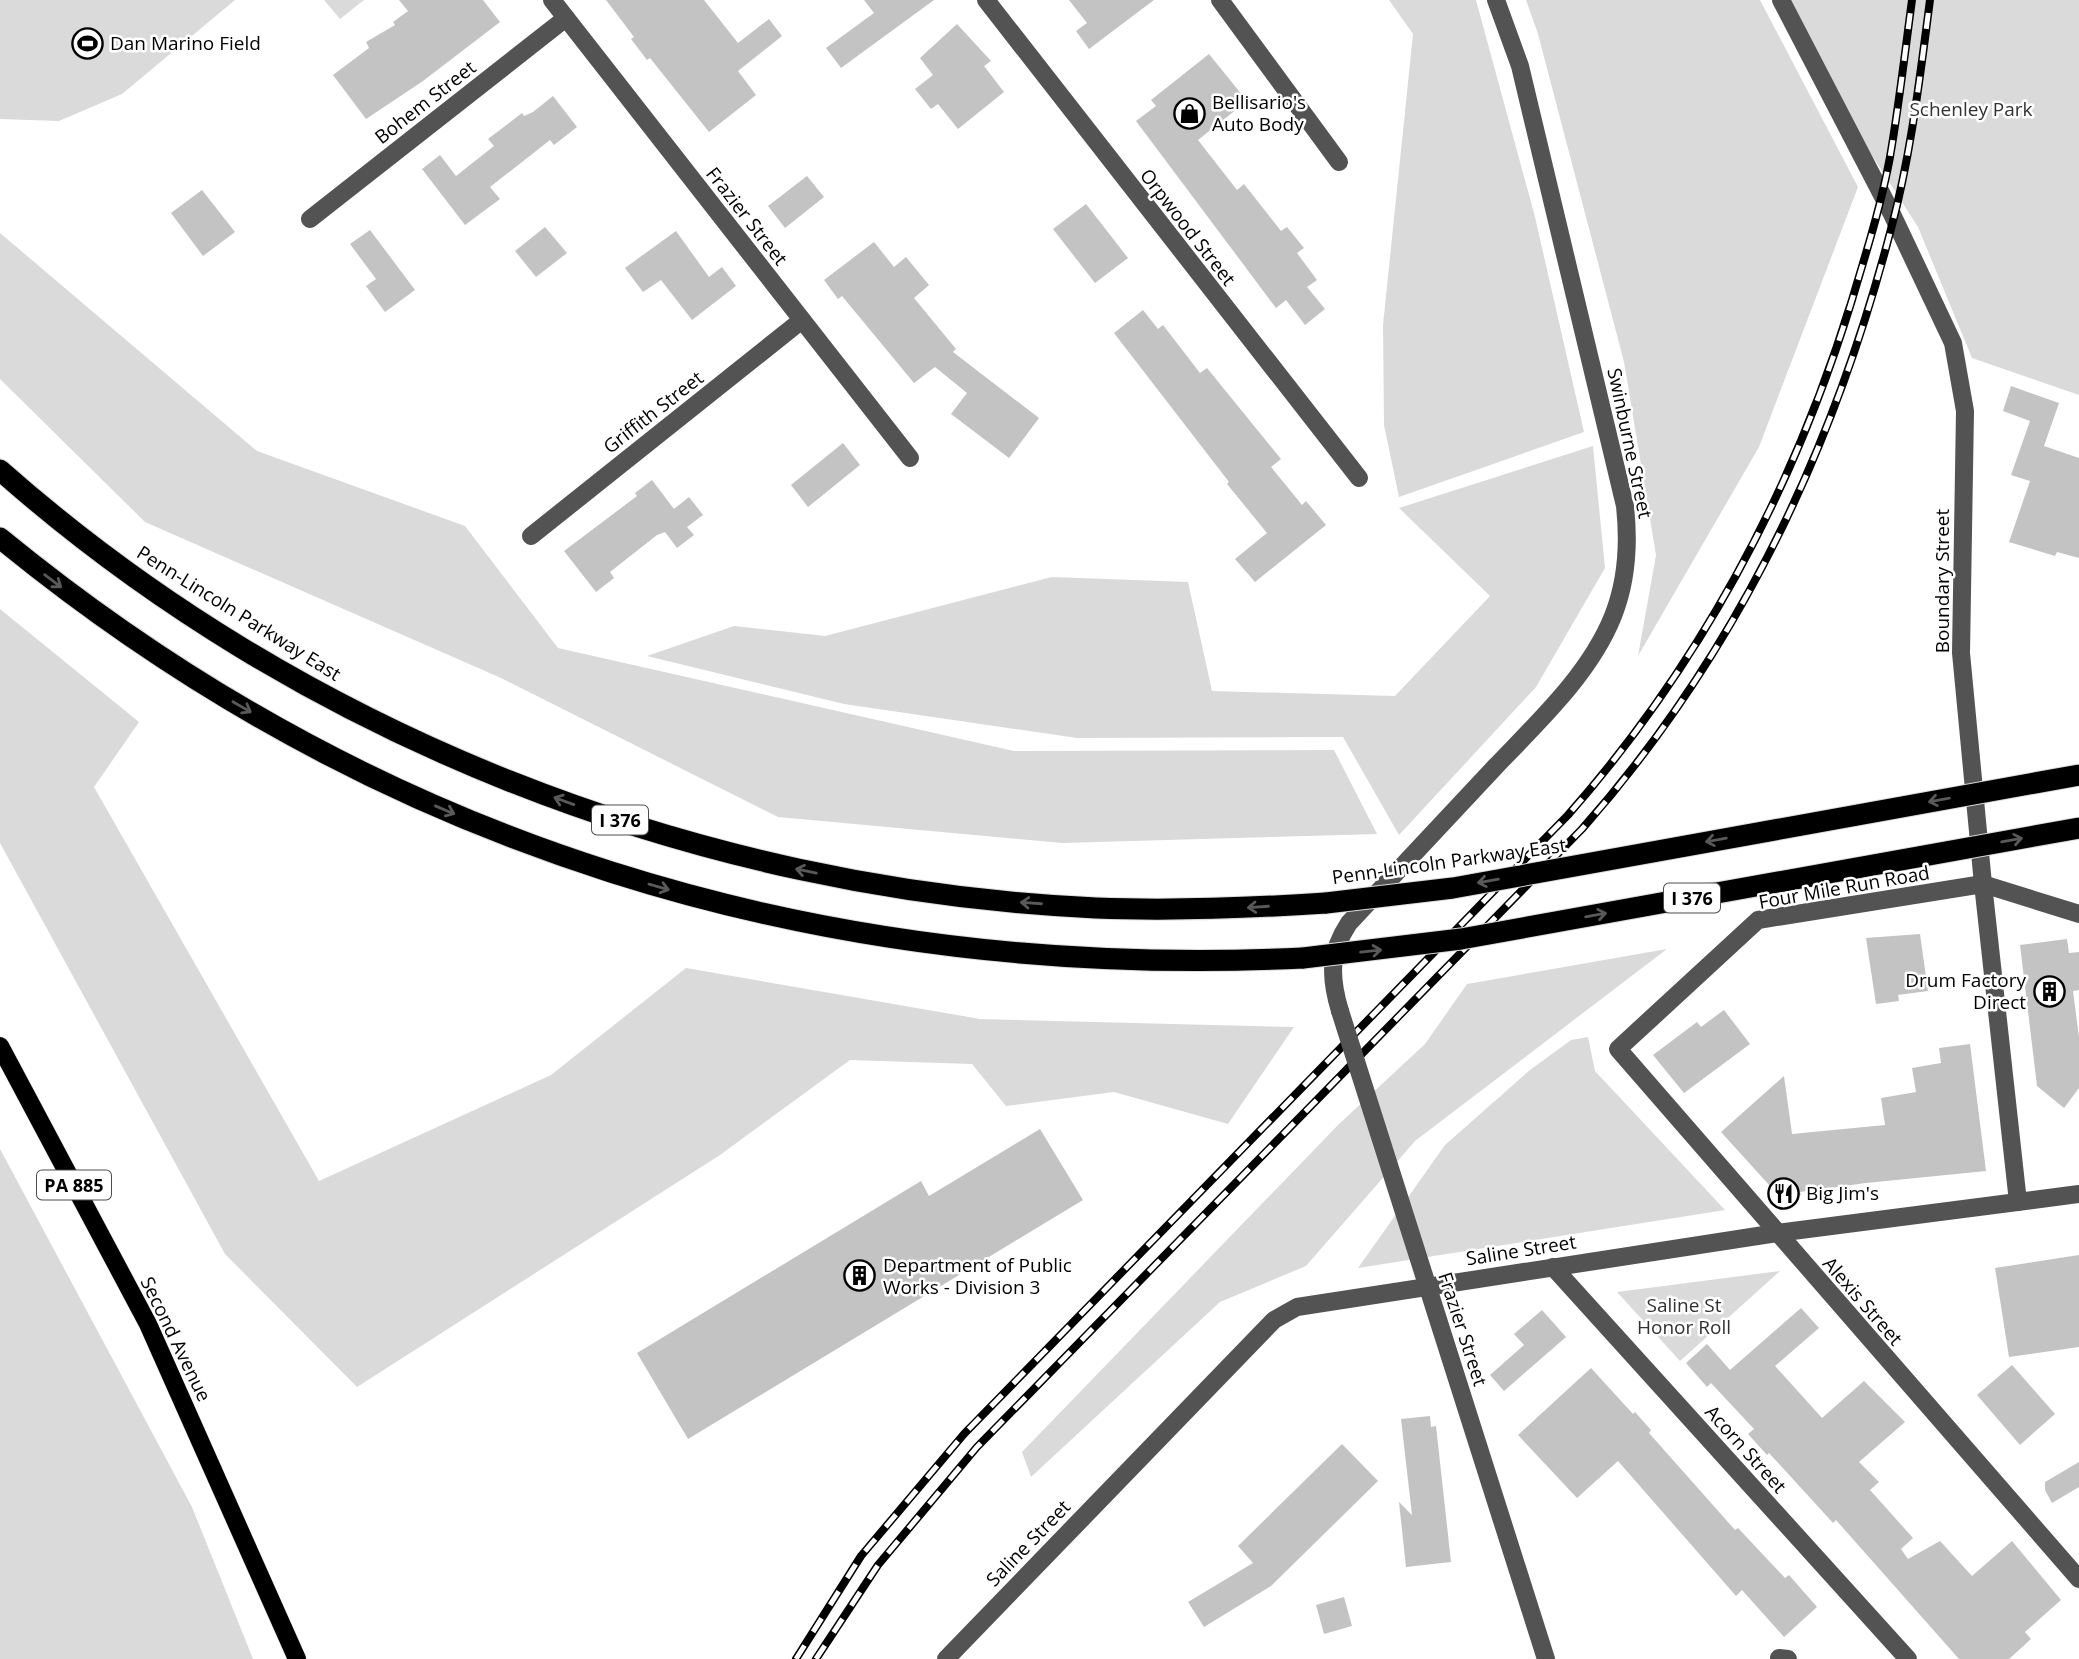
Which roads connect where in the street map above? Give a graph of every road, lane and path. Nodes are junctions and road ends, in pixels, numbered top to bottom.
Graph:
1 (552, 0) edge
2 (986, 0) edge
3 (1220, 0) edge
4 (1496, 0) edge
5 (1780, 0) edge
6 (566, 18) junction
7 (1339, 162) dead end
8 (310, 219) dead end
9 (802, 320) junction
10 (911, 458) dead end
11 (0, 470) edge
12 (1359, 478) dead end
13 (531, 536) dead end
14 (0, 538) edge
15 (2079, 775) edge
16 (2079, 828) edge
17 (1983, 884) junction
18 (2079, 914) edge
19 (1340, 1011) joint
20 (0, 1046) edge
21 (1618, 1049) joint
22 (2079, 1194) edge
23 (2018, 1202) junction
24 (1777, 1233) junction
25 (1553, 1266) junction
26 (2079, 1579) edge
27 (1779, 1658) edge
28 (297, 1659) edge
29 (946, 1659) edge
30 (1546, 1659) edge
31 (1788, 1659) edge
32 (1908, 1659) edge

1 - 6 street, Frazier Street
2 - 12 street, Orpwood Street
3 - 7 street
4 - 19 street, Swinburne Street
5 - 17 street, Boundary Street
6 - 8 street, Bohem Street
6 - 9 street, Frazier Street
9 - 10 street, Frazier Street
9 - 13 street, Griffith Street
15 -> 11 highway, Penn-Lincoln Parkway East / I 376, bridge
14 -> 16 highway, I 376, bridge
17 - 18 street, Four Mile Run Road
17 - 21 street, Four Mile Run Road
17 - 23 street, Boundary Street
19 - 30 street, Frazier Street, bridge
20 - 28 main road, Second Avenue / PA 885
21 - 24 street, Alexis Street
22 - 23 street, Saline Street
23 - 24 street, Saline Street
24 - 25 street, Saline Street
24 - 26 street, Alexis Street
25 - 29 street, Saline Street
25 - 32 street, Acorn Street
27 - 31 street

